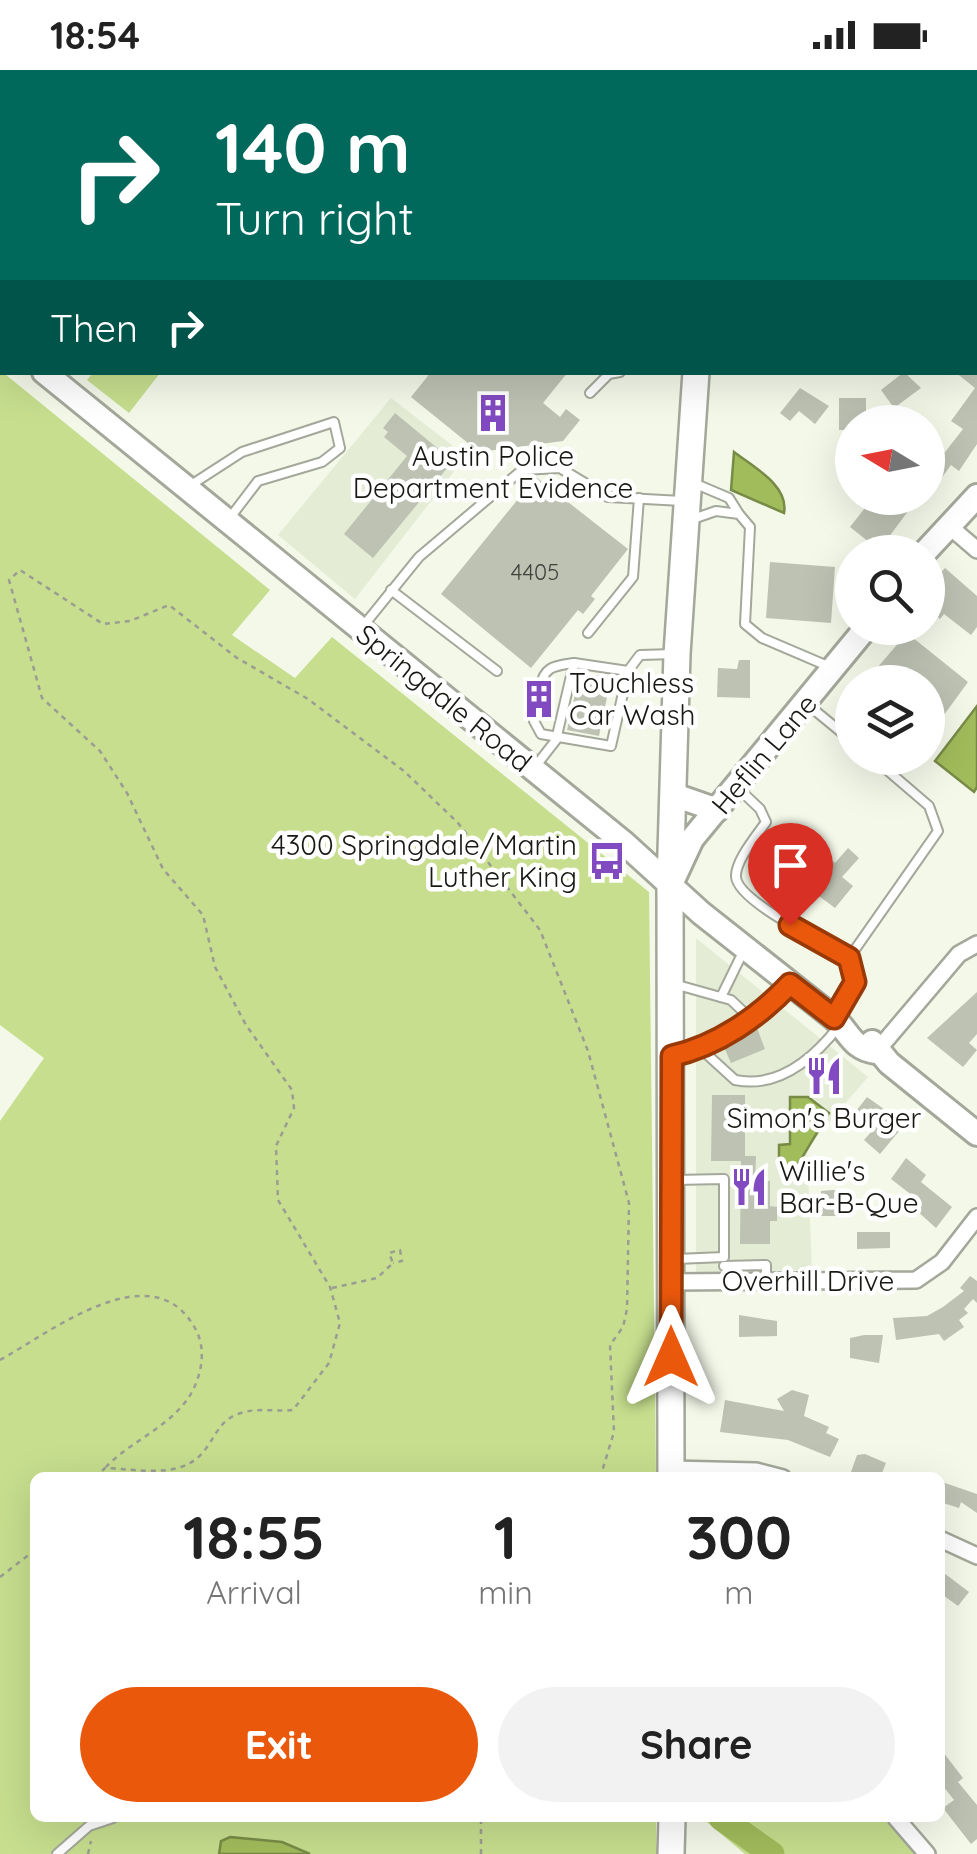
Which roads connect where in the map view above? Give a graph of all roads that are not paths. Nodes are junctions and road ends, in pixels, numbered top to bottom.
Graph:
1 (48, 375) edge
2 (608, 375) edge
3 (696, 375) edge
4 (590, 393) dead end
5 (187, 487) junction
6 (977, 496) edge
7 (639, 498) junction
8 (687, 501) junction
9 (739, 514) junction
10 (228, 520) junction
11 (950, 526) junction
12 (941, 535) edge
13 (977, 550) edge
14 (391, 590) junction
15 (360, 630) junction
16 (588, 633) dead end
17 (853, 645) edge
18 (677, 654) junction
19 (574, 663) junction
20 (834, 669) junction
21 (497, 671) dead end
22 (628, 671) junction
23 (540, 688) dead end
24 (807, 704) junction
25 (536, 710) dead end
26 (835, 727) edge
27 (556, 740) junction
28 (532, 770) junction
29 (893, 775) edge
30 (736, 787) junction
31 (674, 795) junction
32 (717, 810) junction
33 (670, 885) junction
34 (977, 944) edge
35 (745, 948) junction
36 (849, 958) junction
37 (672, 984) junction
38 (790, 984) junction
39 (721, 997) junction
40 (750, 1018) junction
41 (839, 1022) junction
42 (701, 1050) junction
43 (876, 1052) junction
44 (672, 1056) junction
45 (977, 1134) edge
46 (672, 1180) junction
47 (977, 1216) edge
48 (725, 1268) junction
49 (671, 1270) junction
50 (671, 1472) edge
51 (945, 1542) edge
52 (977, 1556) edge
53 (100, 1822) edge
54 (672, 1822) edge
55 (899, 1822) edge
56 (57, 1854) edge
57 (672, 1854) edge
58 (926, 1854) edge

1 - 5 main road, Springdale Road
2 - 4 lane
3 - 8 main road
5 - 10 main road, Springdale Road
5 - 10 lane
6 - 11 main road
7 - 8 lane
7 - 14 lane
7 - 16 lane
8 - 9 lane
8 - 9 lane
8 - 18 main road
9 - 20 lane
10 - 15 main road, Springdale Road
11 - 12 main road
11 - 13 street
14 - 15 lane
14 - 21 lane
15 - 28 main road, Springdale Road
17 - 20 main road, Heflin Lane
18 - 22 lane
18 - 31 main road
19 - 22 lane
19 - 23 lane
19 - 27 lane
20 - 24 main road, Heflin Lane
22 - 27 lane
24 - 26 lane
24 - 30 main road, Heflin Lane
25 - 27 lane
27 - 28 lane
28 - 33 main road, Springdale Road
29 - 36 lane
30 - 32 main road, Heflin Lane
30 - 36 lane
31 - 32 main road
31 - 33 main road
32 - 33 main road, Heflin Lane
33 - 35 main road, Springdale Road
33 - 37 main road
34 - 43 street
35 - 38 main road, Springdale Road
35 - 39 lane
36 - 41 lane
37 - 39 lane
37 - 44 main road
38 - 40 lane
38 - 41 main road, Springdale Road
39 - 40 lane
40 - 42 lane
41 - 42 lane
41 - 43 main road, Springdale Road
42 - 44 lane
43 - 45 main road, Springdale Road
44 - 46 main road
46 - 48 lane
46 - 49 main road
47 - 48 street, Overhill Drive
48 - 49 street, Overhill Drive
48 - 49 lane
49 - 50 main road
51 - 52 street
53 - 56 lane
54 - 57 main road
55 - 58 street

